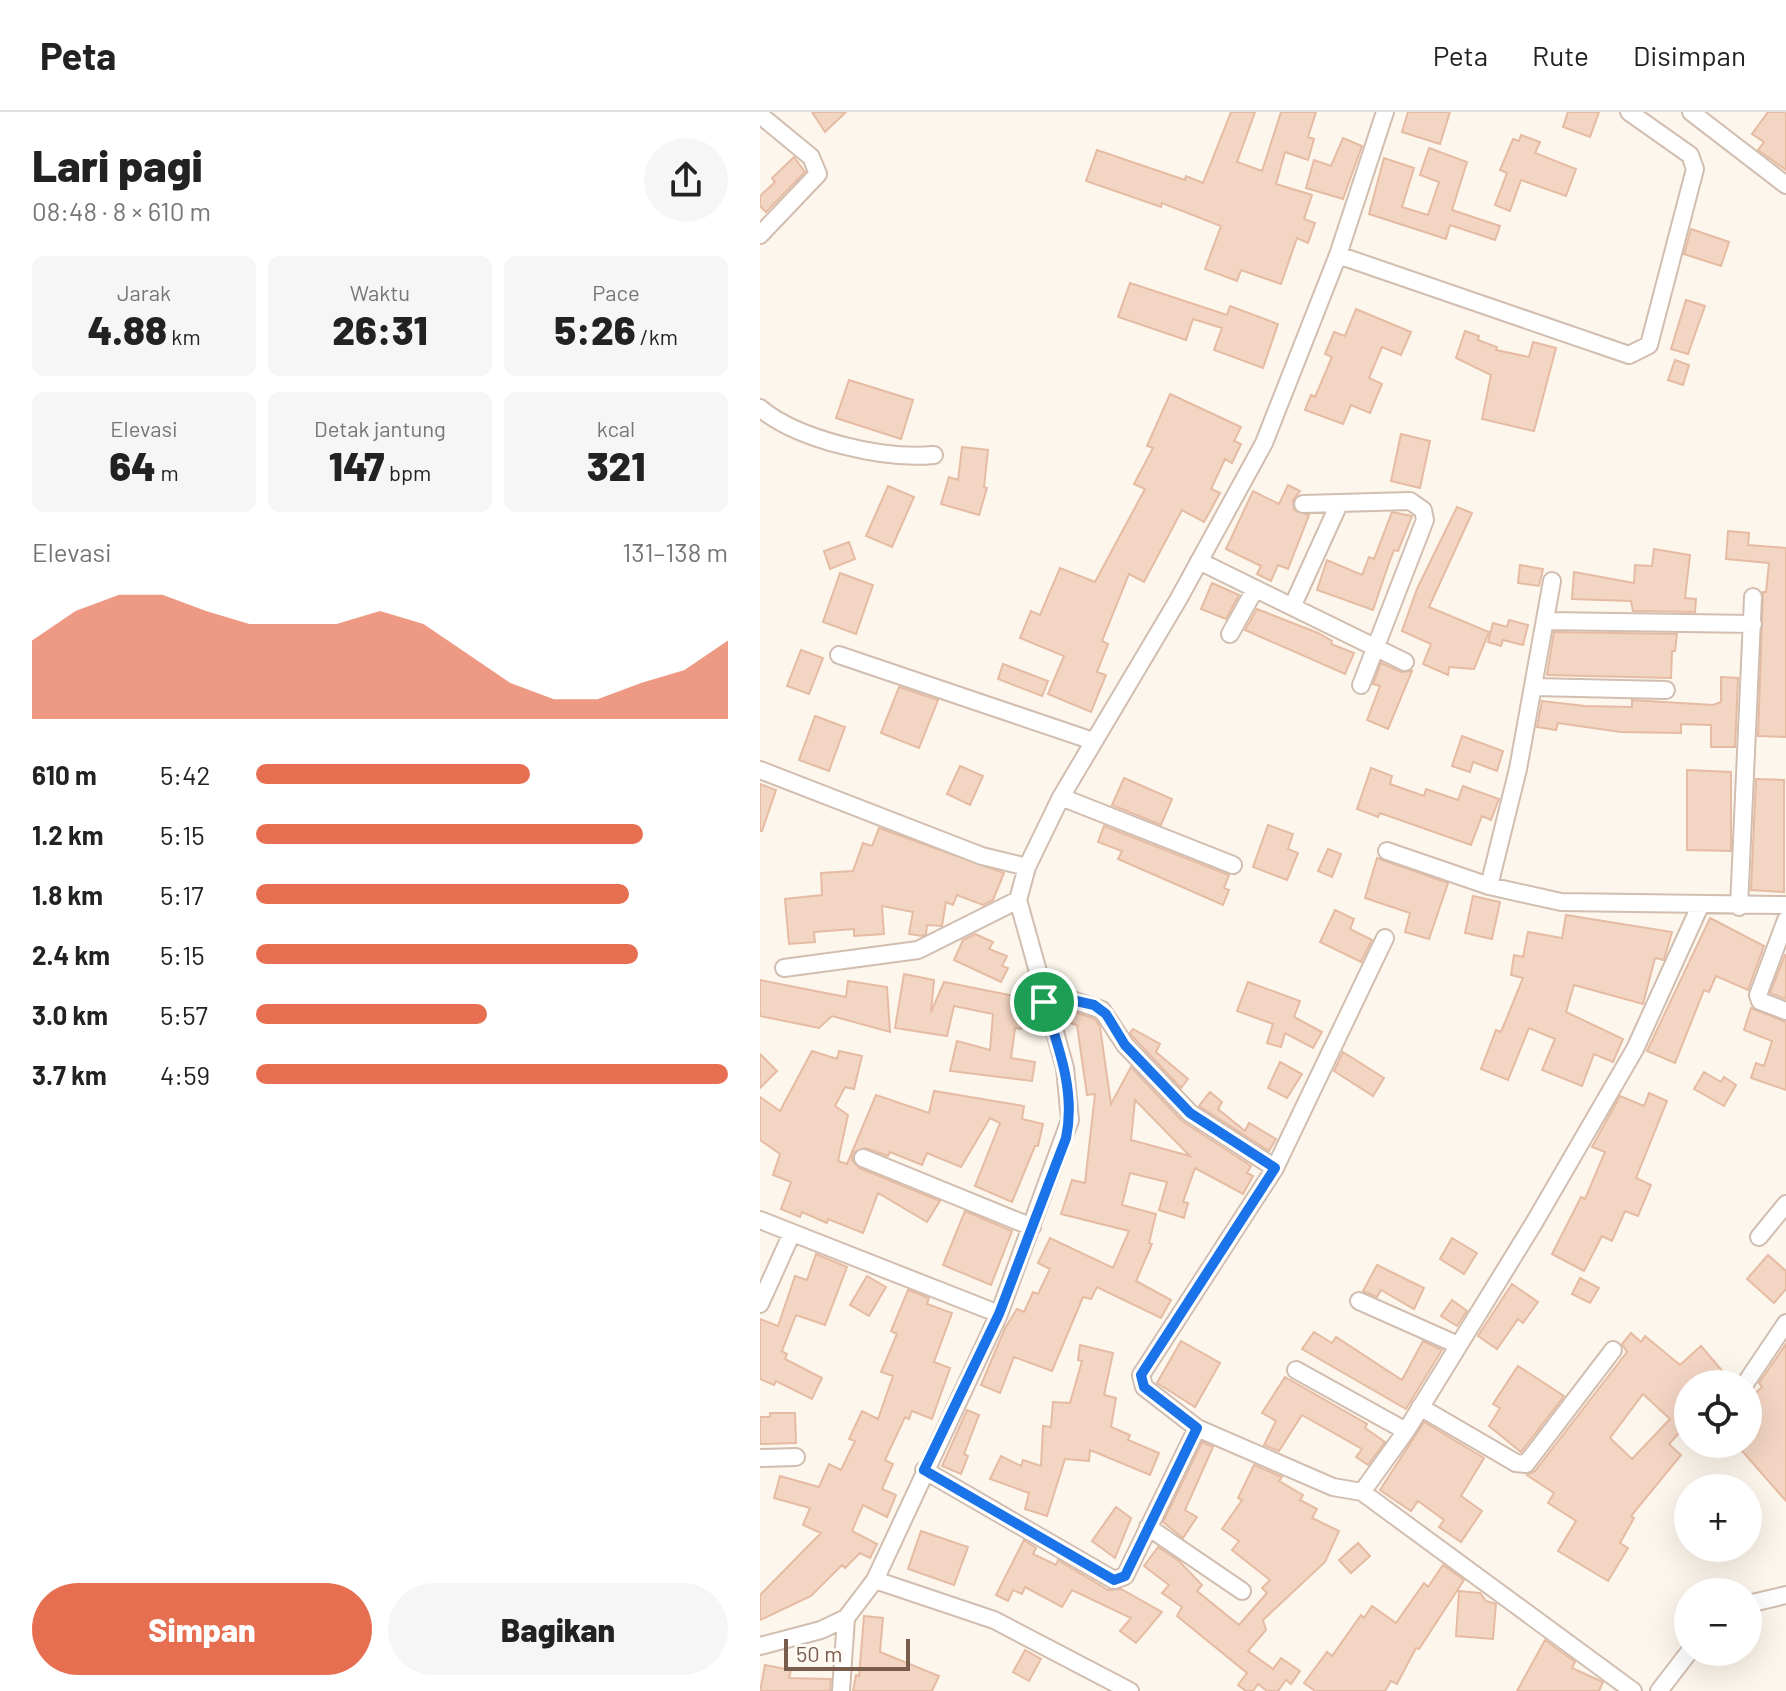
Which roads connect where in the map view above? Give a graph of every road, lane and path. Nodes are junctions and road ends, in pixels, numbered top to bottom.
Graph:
1 (1385, 112) edge
2 (1629, 112) edge
3 (1691, 112) edge
4 (760, 115) edge
5 (1786, 185) edge
6 (760, 235) edge
7 (1338, 255) junction
8 (760, 408) edge
9 (934, 455) dead end
10 (1303, 504) dead end
11 (1339, 504) junction
12 (1199, 561) junction
13 (1552, 581) dead end
14 (1254, 591) junction
15 (1753, 597) dead end
16 (1293, 605) junction
17 (1547, 621) junction
18 (1753, 624) junction
19 (1230, 634) dead end
20 (1374, 647) junction
21 (839, 655) dead end
22 (1405, 662) dead end
23 (1361, 685) dead end
24 (1534, 687) junction
25 (1666, 690) dead end
26 (1093, 741) junction
27 (760, 770) edge
28 (1061, 797) junction
29 (1387, 851) dead end
30 (1233, 865) dead end
31 (1027, 867) junction
32 (1489, 886) junction
33 (1018, 900) junction
34 (1786, 905) edge
35 (1700, 906) junction
36 (1739, 907) junction
37 (1786, 920) edge
38 (1385, 938) dead end
39 (784, 968) dead end
40 (1044, 1002) junction
41 (1786, 1011) edge
42 (863, 1158) dead end
43 (1275, 1168) junction
44 (1786, 1204) edge
45 (760, 1220) edge
46 (1032, 1227) junction
47 (792, 1233) junction
48 (1759, 1237) dead end
49 (1359, 1301) dead end
50 (760, 1304) edge
51 (999, 1314) junction
52 (1786, 1323) edge
53 (1458, 1345) junction
54 (1613, 1350) dead end
55 (1296, 1370) dead end
56 (1754, 1370) edge
57 (1420, 1407) junction
58 (1197, 1428) junction
59 (1406, 1431) junction
60 (796, 1457) dead end
61 (760, 1458) edge
62 (924, 1470) junction
63 (1362, 1492) junction
64 (1148, 1527) junction
65 (875, 1580) junction
66 (1242, 1591) dead end
67 (1786, 1595) edge
68 (1762, 1601) edge
69 (846, 1618) junction
70 (760, 1646) edge
71 (1678, 1666) edge
72 (841, 1691) edge
73 (1130, 1691) edge
74 (1633, 1691) edge
75 (1659, 1691) edge

1 - 7 street
2 - 7 street
3 - 5 street
4 - 6 street
7 - 12 street
8 - 9 street
10 - 11 street
11 - 16 street
11 - 20 street
12 - 14 street
12 - 26 street
13 - 17 street
14 - 16 street
14 - 19 street
15 - 18 street
16 - 20 street
17 - 18 street
17 - 24 street
18 - 36 street
20 - 22 street
20 - 23 street
21 - 26 street
24 - 25 street
24 - 32 street
26 - 28 street
27 - 31 street
28 - 30 street
28 - 31 street
29 - 32 street
31 - 33 street
32 - 35 street
33 - 39 street
33 - 40 street
34 - 36 street
35 - 36 street
35 - 53 street
37 - 41 street
38 - 43 street
40 - 43 street
40 - 46 street
42 - 46 street
43 - 58 street
44 - 48 street
45 - 47 street
46 - 51 street
47 - 50 street
47 - 51 street
49 - 53 street
51 - 62 street
52 - 56 street
53 - 57 street
54 - 57 street
55 - 59 street
57 - 59 street
58 - 63 street
58 - 64 street
59 - 63 street
60 - 61 street
62 - 64 street
62 - 65 street
63 - 74 street
64 - 66 street
65 - 69 street
65 - 73 street
67 - 68 street
69 - 70 street
69 - 72 street
71 - 75 street

